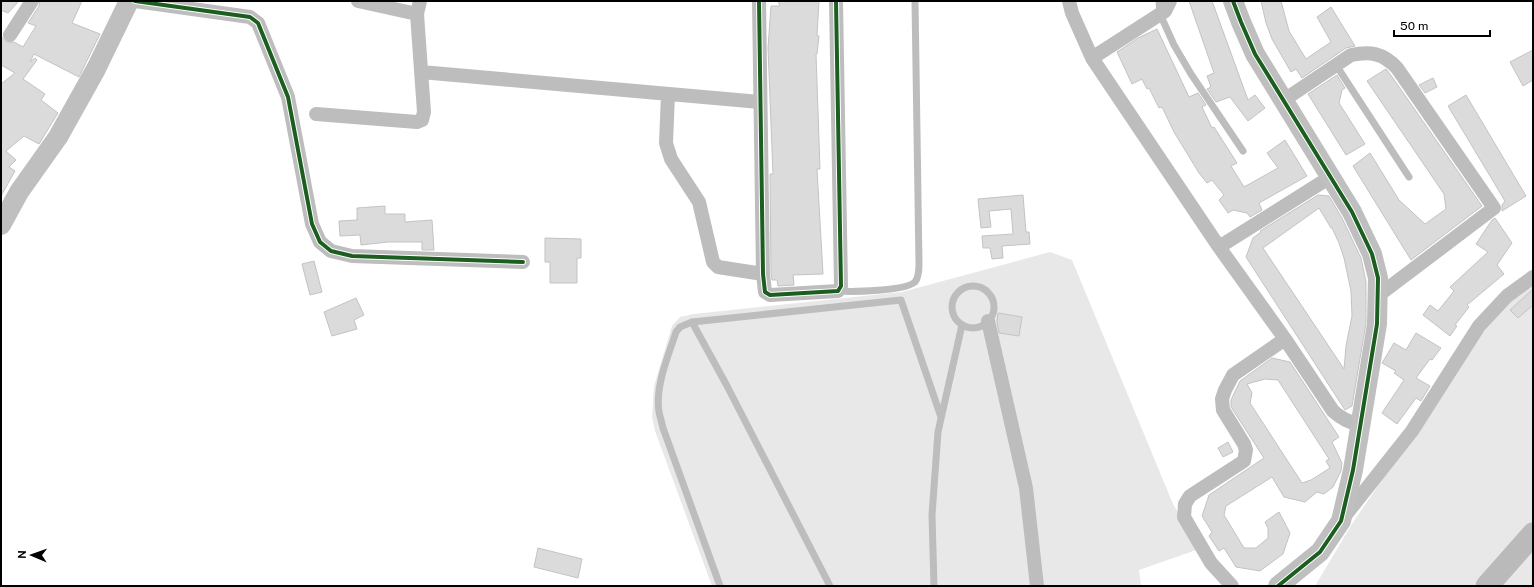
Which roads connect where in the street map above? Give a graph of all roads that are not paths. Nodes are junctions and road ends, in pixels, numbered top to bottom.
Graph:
1 (32, 1) edge
2 (129, 1) edge
3 (136, 1) edge
4 (358, 1) edge
5 (759, 1) edge
6 (836, 1) edge
7 (915, 1) edge
8 (1069, 1) edge
9 (1170, 1) edge
10 (1233, 1) edge
11 (419, 7) edge
12 (1160, 7) edge
13 (10, 35) dead end
14 (1092, 58) junction
15 (1336, 65) junction
16 (421, 72) junction
17 (668, 94) junction
18 (1284, 100) junction
19 (760, 102) junction
20 (316, 114) dead end
21 (1243, 151) dead end
22 (1332, 176) junction
23 (1409, 177) dead end
24 (1, 225) edge
25 (1219, 247) junction
26 (523, 262) dead end
27 (763, 274) junction
28 (1533, 277) edge
29 (838, 291) junction
30 (1379, 295) junction
31 (988, 321) junction
32 (692, 322) junction
33 (962, 325) junction
34 (1285, 339) junction
35 (941, 418) junction
36 (1360, 425) junction
37 (1341, 521) junction
38 (720, 586) edge
39 (830, 586) edge
40 (934, 586) edge
41 (1036, 586) edge
42 (1232, 586) edge
43 (1278, 586) edge

1 - 13 street
2 - 24 street
3 - 26 street
4 - 11 street
5 - 19 street
6 - 29 street
7 - 29 lane
8 - 14 street
9 - 12 street
10 - 18 street
11 - 16 street
12 - 14 street
12 - 21 lane
14 - 25 street
15 - 18 street
15 - 23 lane
15 - 30 street
16 - 17 street
16 - 20 street
17 - 19 street
17 - 27 street
18 - 22 street
19 - 27 street
22 - 25 street
22 - 30 street
25 - 34 street
27 - 29 street
28 - 37 street
30 - 36 street
31 - 33 lane
31 - 33 lane
31 - 41 street
32 - 35 lane
32 - 38 lane
32 - 39 lane
33 - 35 lane
34 - 36 street
34 - 42 street
35 - 40 lane
36 - 37 street
37 - 43 street

